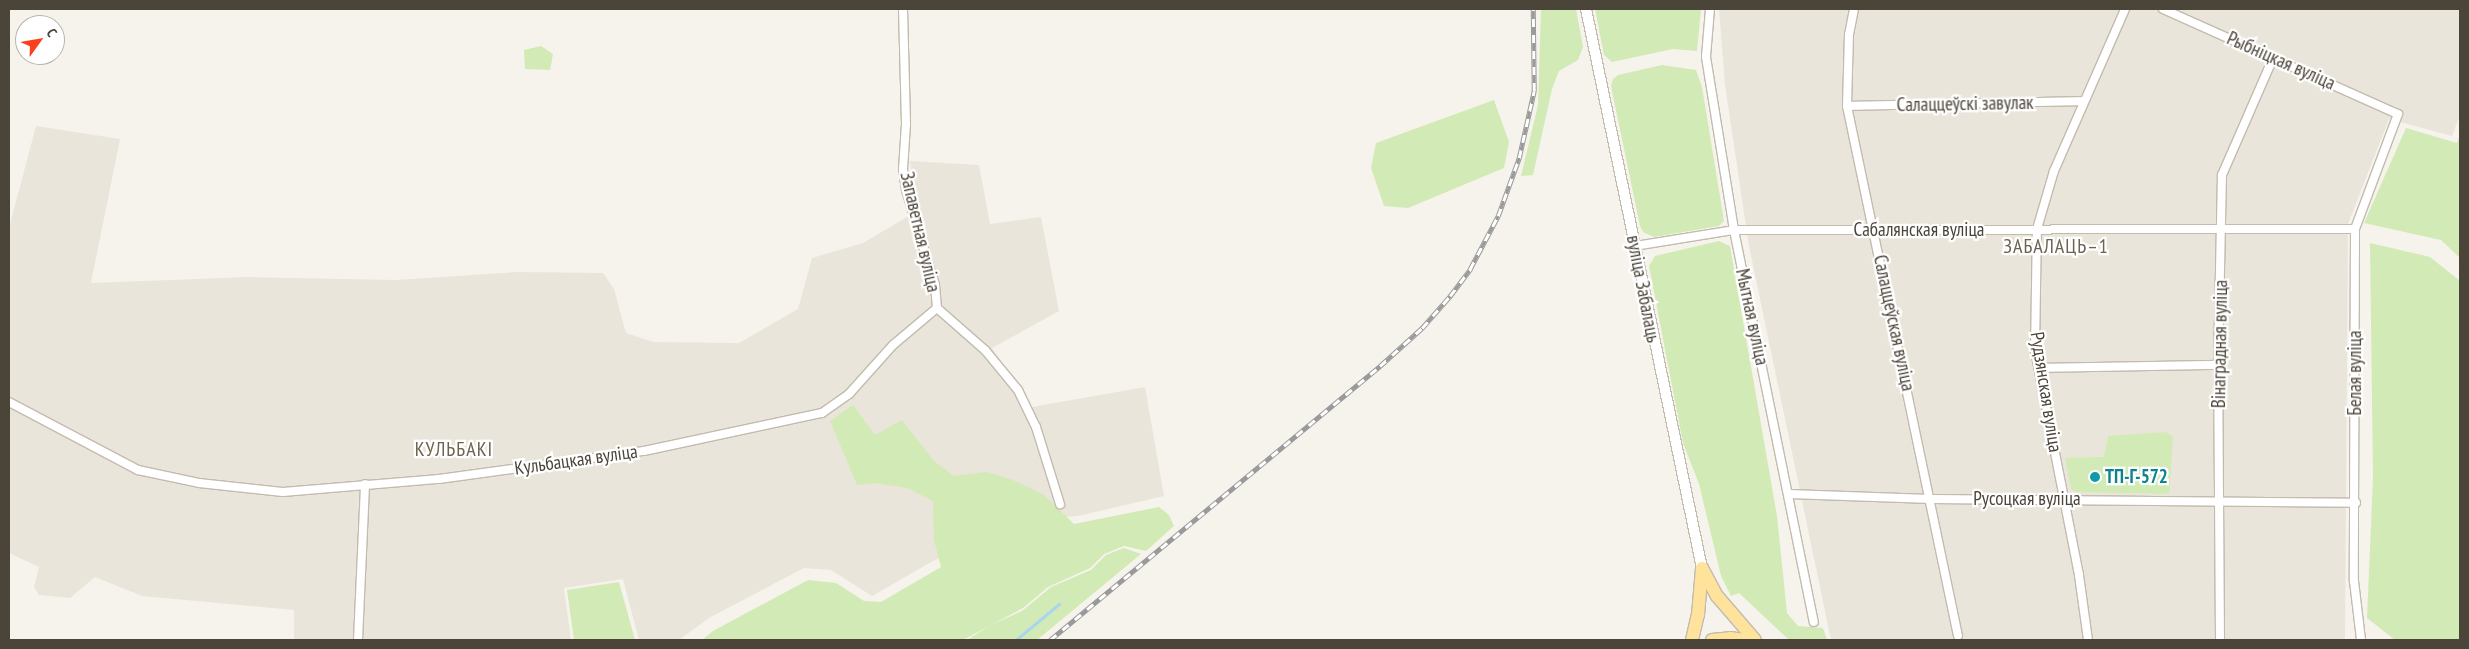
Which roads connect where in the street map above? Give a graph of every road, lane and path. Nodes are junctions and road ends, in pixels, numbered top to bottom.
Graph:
1 (903, 9) edge
2 (1586, 9) edge
3 (1710, 9) edge
4 (1854, 9) edge
5 (2125, 9) edge
6 (2163, 9) edge
7 (2273, 58) junction
8 (2083, 101) junction
9 (1847, 106) junction
10 (2398, 114) joint
11 (2221, 229) junction
12 (2355, 229) junction
13 (1734, 230) junction
14 (1874, 230) junction
15 (2037, 230) junction
16 (1635, 246) junction
17 (937, 308) junction
18 (2218, 365) junction
19 (2039, 368) junction
20 (9, 402) edge
21 (365, 484) junction
22 (1789, 494) junction
23 (2063, 498) junction
24 (1931, 499) junction
25 (2220, 500) junction
26 (2356, 502) junction
27 (1060, 504) dead end
28 (1702, 568) junction
29 (1814, 622) dead end
30 (1958, 636) dead end
31 (358, 640) edge
32 (1692, 640) edge
33 (1712, 640) edge
34 (1744, 640) edge
35 (1755, 640) edge
36 (2088, 640) edge
37 (2220, 640) edge
38 (2361, 640) edge

1 - 17 street, Запаветная вуліца
2 - 16 street, вуліца Забалаць
3 - 13 street, Мытная вуліца
4 - 9 street, Салаццеўская вуліца
5 - 8 street, Рудзянская вуліца
6 - 7 street, Рыбніцкая вуліца
7 - 10 street, Рыбніцкая вуліца
7 - 11 street, Вінаградная вуліца
8 - 9 street, Салаццеўскі завулак
8 - 15 street, Рудзянская вуліца
9 - 14 street, Салаццеўская вуліца
10 - 12 street, Белая вуліца
11 - 12 street, Сабалянская вуліца
11 - 15 street, Сабалянская вуліца
11 - 18 street, Вінаградная вуліца
12 - 26 street, Белая вуліца
13 - 14 street, Сабалянская вуліца
13 - 16 street, Сабалянская вуліца
13 - 22 street, Мытная вуліца
14 - 15 street, Сабалянская вуліца
14 - 24 street, Салаццеўская вуліца
15 - 19 street, Рудзянская вуліца
16 - 28 street, вуліца Забалаць
17 - 21 street, Кульбацкая вуліца
17 - 27 street, Запаветная вуліца
18 - 19 street
18 - 25 street, Вінаградная вуліца
19 - 23 street, Рудзянская вуліца
20 - 21 street, Кульбацкая вуліца
21 - 31 street
22 - 24 street, Русоцкая вуліца
22 - 29 street, Мытная вуліца
23 - 24 street, Русоцкая вуліца
23 - 25 street, Русоцкая вуліца
23 - 36 street, Рудзянская вуліца
24 - 30 street, Салаццеўская вуліца
25 - 26 street, Русоцкая вуліца
25 - 37 street, Вінаградная вуліца
26 - 38 street, Белая вуліца
28 - 32 main road
28 - 35 main road
33 - 34 main road

